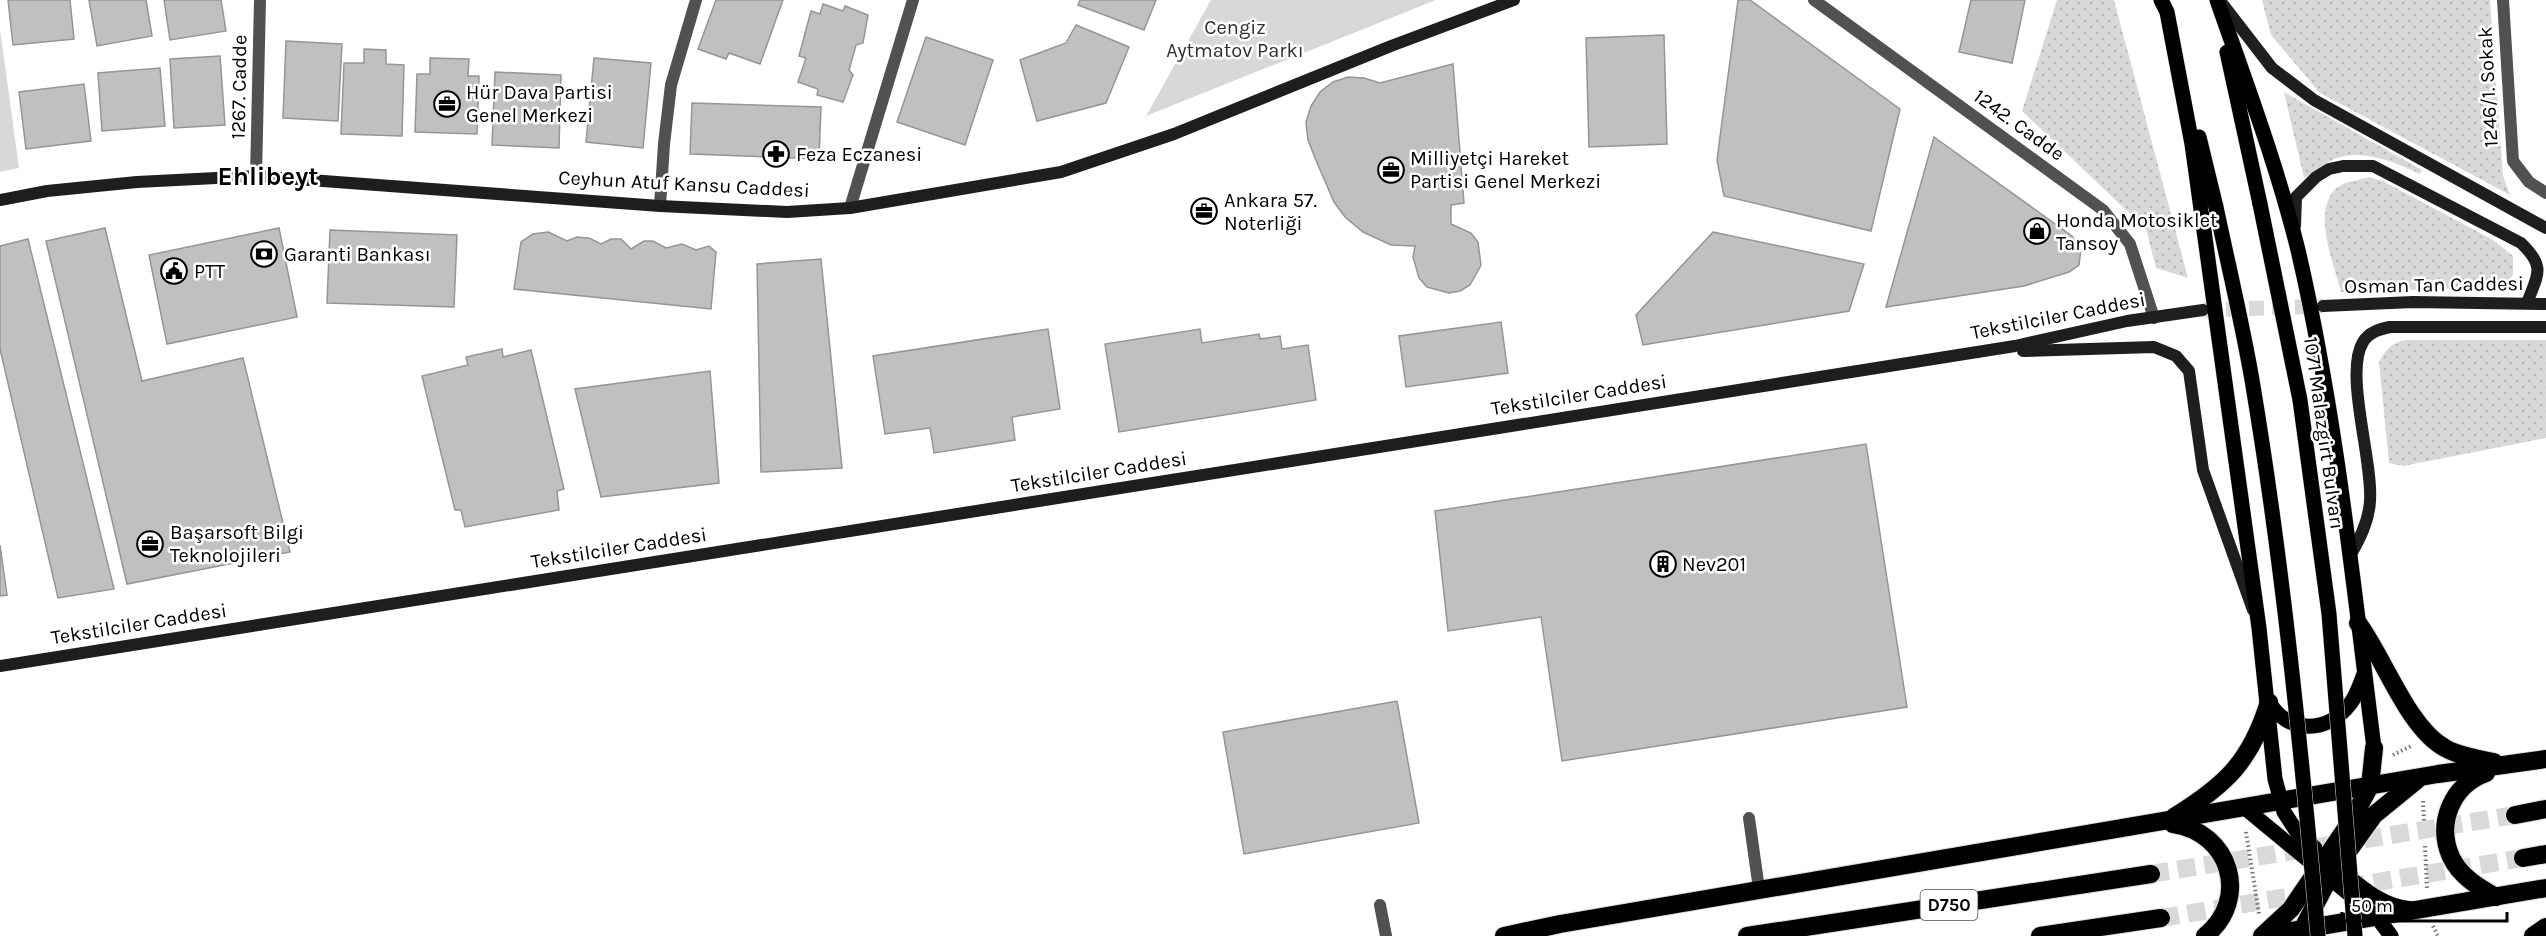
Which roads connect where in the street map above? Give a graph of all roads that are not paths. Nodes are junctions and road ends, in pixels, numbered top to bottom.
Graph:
1 (260, 0) edge
2 (696, 0) edge
3 (913, 0) edge
4 (1514, 0) edge
5 (1815, 0) edge
6 (2217, 0) edge
7 (2504, 0) edge
8 (2165, 4) edge
9 (256, 176) junction
10 (2546, 193) edge
11 (0, 200) edge
12 (660, 206) junction
13 (850, 208) junction
14 (2546, 228) edge
15 (2297, 248) junction
16 (2527, 303) junction
17 (2546, 304) edge
18 (2323, 306) tunnel mouth
19 (2203, 310) tunnel mouth
20 (2154, 318) junction
21 (2546, 327) edge
22 (1976, 352) junction
23 (2350, 556) junction
24 (2358, 623) junction
25 (2259, 628) junction
26 (0, 666) edge
27 (2364, 672) junction
28 (2269, 702) junction
29 (2374, 748) joint
30 (2546, 759) edge
31 (2511, 764) junction
32 (2422, 778) junction
33 (2370, 786) junction
34 (2280, 802) junction
35 (2245, 808) junction
36 (2546, 809) edge
37 (2515, 815) tunnel mouth
38 (1749, 818) dead end
39 (2165, 822) junction
40 (2546, 854) edge
41 (2523, 858) tunnel mouth
42 (2327, 868) junction
43 (2151, 874) tunnel mouth
44 (2546, 888) edge
45 (1759, 890) junction
46 (2496, 897) junction
47 (1380, 905) dead end
48 (2377, 917) junction
49 (2432, 917) junction
50 (2162, 918) tunnel mouth
51 (2546, 927) edge
52 (2261, 930) edge
53 (2300, 933) edge
54 (1386, 936) edge
55 (1504, 936) edge
56 (1747, 936) edge
57 (2040, 936) edge
58 (2205, 936) edge
59 (2318, 936) edge
60 (2355, 936) edge
61 (2391, 936) edge
62 (2534, 936) edge

1 - 9 street, 1267. Cadde
2 - 12 street
3 - 13 street
4 - 13 street, Ceyhun Atuf Kansu Caddesi
5 - 20 street, 1242. Cadde
6 - 14 street
6 - 15 main road, 1071 Malazgirt Bulvarı
6 - 60 main road, 1071 Malazgirt Bulvarı, bridge
7 - 10 street, 1246/1. Sokak
8 - 25 main road
8 - 59 main road, bridge
9 - 11 street, Ceyhun Atuf Kansu Caddesi
9 - 12 street, Ceyhun Atuf Kansu Caddesi
12 - 13 street, Ceyhun Atuf Kansu Caddesi
15 - 16 street
15 - 23 main road, 1071 Malazgirt Bulvarı
16 - 17 street, Osman Tan Caddesi
16 - 18 street, Osman Tan Caddesi
19 - 20 street, Tekstilciler Caddesi
20 - 22 street, Tekstilciler Caddesi
21 - 23 street
22 - 25 street
22 - 26 street, Tekstilciler Caddesi
23 - 24 main road, 1071 Malazgirt Bulvarı
24 - 27 main road, 1071 Malazgirt Bulvarı
24 - 31 highway
25 - 28 main road
27 - 28 main road
27 - 29 main road, 1071 Malazgirt Bulvarı
28 - 34 main road
28 - 39 highway
29 - 33 highway
30 - 31 highway
31 - 32 highway
31 - 46 highway
32 - 33 highway
32 - 42 highway
33 - 34 highway
33 - 42 highway
34 - 35 highway
34 - 42 main road
35 - 39 highway
35 - 42 main road
36 - 37 highway
38 - 45 street
39 - 45 highway
39 - 58 highway
40 - 41 highway
42 - 48 main road
42 - 49 main road
42 - 52 highway
42 - 53 highway
43 - 56 highway, D750
44 - 46 highway
45 - 55 highway
46 - 49 highway
47 - 54 street
48 - 49 highway
48 - 53 highway
48 - 61 main road
50 - 57 highway
51 - 62 highway
52 - 53 highway

